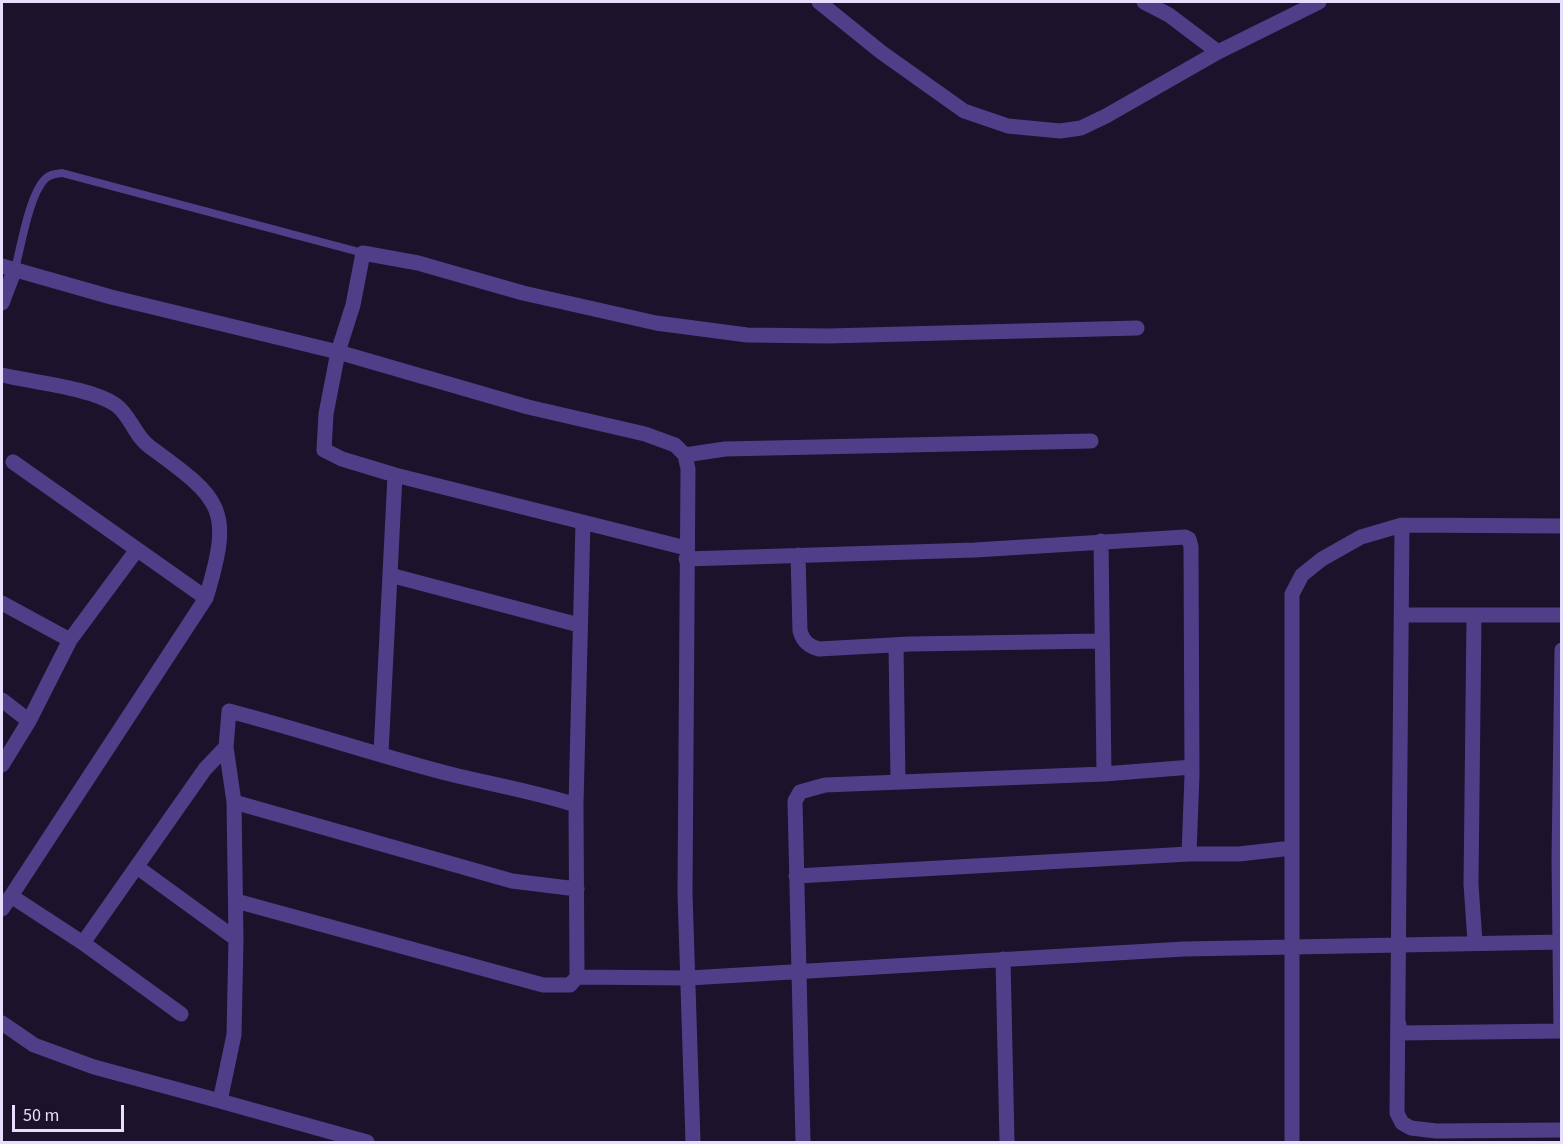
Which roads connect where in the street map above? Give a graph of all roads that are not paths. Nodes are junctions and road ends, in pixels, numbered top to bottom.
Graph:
1 (819, 2) edge
2 (1144, 2) edge
3 (1319, 2) edge
4 (1218, 52) junction
5 (363, 253) junction
6 (8, 268) edge
7 (2, 303) edge
8 (1137, 328) dead end
9 (338, 352) junction
10 (2, 375) edge
11 (1091, 441) dead end
12 (685, 455) junction
13 (13, 462) dead end
14 (395, 476) junction
15 (583, 522) junction
16 (1402, 525) junction
17 (1562, 526) edge
18 (1101, 541) junction
19 (136, 550) junction
20 (686, 553) junction
21 (798, 555) junction
22 (390, 575) junction
23 (206, 598) junction
24 (2, 603) edge
25 (1402, 615) junction
26 (1562, 615) edge
27 (1473, 616) junction
28 (579, 625) junction
29 (70, 640) junction
30 (1100, 641) junction
31 (896, 645) junction
32 (1562, 650) edge
33 (2, 700) edge
34 (29, 721) junction
35 (226, 747) junction
36 (381, 753) junction
37 (2, 765) edge
38 (1192, 767) junction
39 (1104, 774) junction
40 (898, 782) junction
41 (234, 802) junction
42 (576, 805) junction
43 (1292, 848) junction
44 (1189, 854) junction
45 (137, 867) junction
46 (796, 876) junction
47 (577, 889) junction
48 (236, 901) junction
49 (4, 904) edge
50 (236, 939) junction
51 (1474, 942) junction
52 (1561, 942) edge
53 (83, 943) junction
54 (1400, 943) junction
55 (1293, 945) junction
56 (1003, 959) junction
57 (798, 971) junction
58 (577, 977) junction
59 (688, 978) junction
60 (181, 1014) dead end
61 (2, 1023) edge
62 (1561, 1031) edge
63 (220, 1101) junction
64 (1562, 1130) edge
65 (367, 1143) edge
66 (693, 1143) edge
67 (803, 1143) edge
68 (1007, 1143) edge
69 (1292, 1143) edge

1 - 4 street
2 - 4 street
3 - 4 street
5 - 6 lane
5 - 8 street
5 - 9 street
6 - 7 street
6 - 9 street
9 - 12 street
9 - 14 street
10 - 23 street
11 - 12 street
12 - 20 street
13 - 19 street
14 - 15 street
14 - 22 street
15 - 20 street
15 - 28 street
16 - 17 street
16 - 25 street
16 - 43 street
18 - 21 street
18 - 30 street
18 - 38 street
19 - 23 street
19 - 29 street
20 - 21 street
20 - 59 street
21 - 31 street
22 - 28 street
22 - 36 street
23 - 49 street
24 - 29 street
25 - 27 street
25 - 54 street
26 - 27 street
27 - 51 street
28 - 42 street
29 - 34 street
30 - 31 street
30 - 39 street
31 - 40 street
32 - 52 street
33 - 34 street
34 - 37 street
35 - 36 street
35 - 41 street
35 - 45 street
36 - 42 street
38 - 39 street
38 - 44 street
39 - 40 street
40 - 46 street
41 - 47 street
41 - 48 street
42 - 47 street
43 - 44 street
43 - 55 street
44 - 46 street
45 - 50 street
45 - 53 street
46 - 57 street
47 - 58 street
48 - 50 street
48 - 58 street
49 - 53 street
50 - 63 street
51 - 52 street
51 - 54 street
52 - 62 street
53 - 60 street
54 - 55 street
54 - 62 street
54 - 64 street
55 - 56 street
55 - 69 street
56 - 57 street
56 - 68 street
57 - 59 street
57 - 67 street
58 - 59 street
59 - 66 street
61 - 63 street
63 - 65 street

